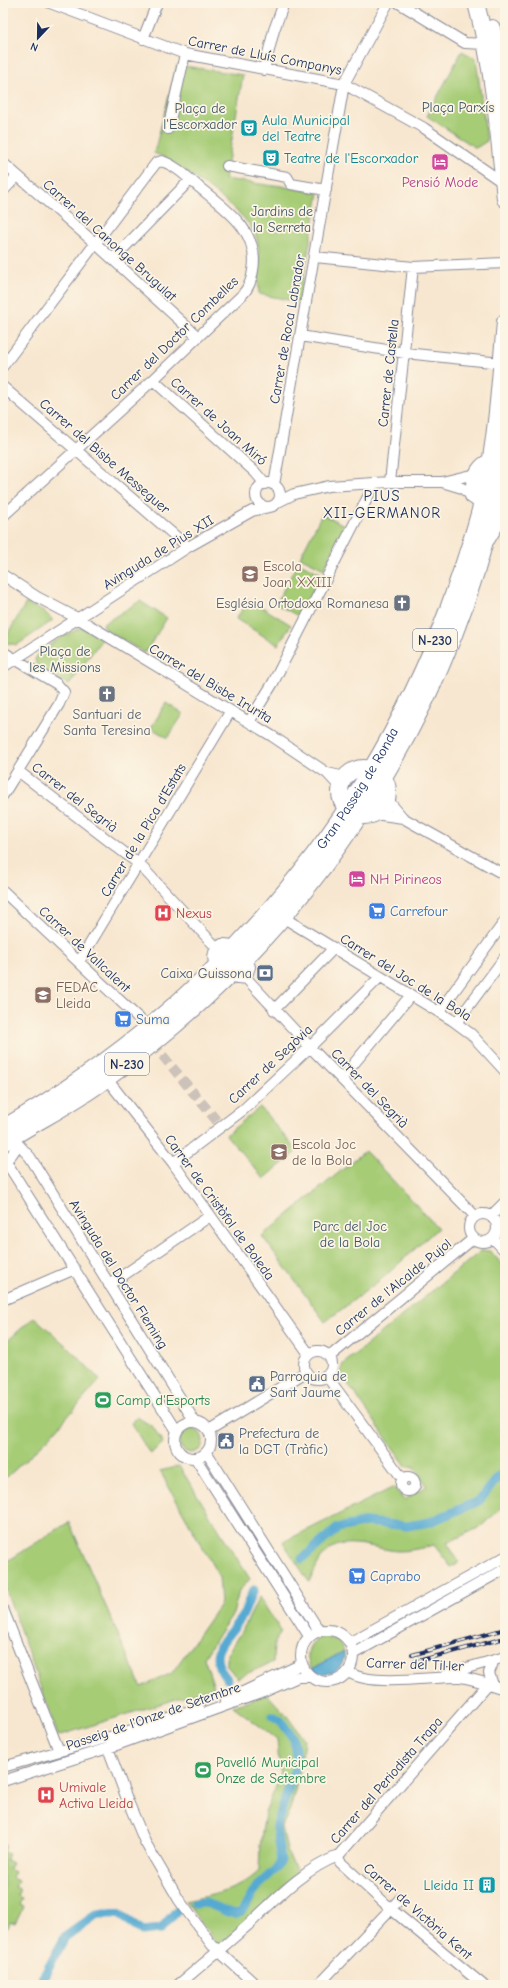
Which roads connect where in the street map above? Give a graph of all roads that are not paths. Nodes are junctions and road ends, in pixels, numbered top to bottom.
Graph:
1 (50, 3) edge
2 (157, 3) edge
3 (284, 3) edge
4 (388, 3) edge
5 (399, 3) edge
6 (476, 3) edge
7 (487, 3) edge
8 (143, 38) junction
9 (485, 44) junction
10 (185, 54) junction
11 (503, 68) edge
12 (264, 70) junction
13 (344, 84) junction
14 (505, 102) edge
15 (168, 129) dead end
16 (3, 164) edge
17 (227, 166) dead end
18 (17, 176) junction
19 (190, 180) junction
20 (504, 183) edge
21 (326, 190) junction
22 (3, 191) edge
23 (505, 199) edge
24 (96, 244) junction
25 (315, 257) junction
26 (113, 259) junction
27 (505, 263) edge
28 (413, 267) junction
29 (505, 322) edge
30 (300, 336) junction
31 (198, 337) junction
32 (405, 353) junction
33 (501, 363) junction
34 (3, 366) edge
35 (153, 380) junction
36 (3, 387) edge
37 (76, 450) junction
38 (501, 459) edge
39 (475, 474) junction
40 (390, 482) junction
41 (442, 482) junction
42 (375, 483) junction
43 (272, 485) junction
44 (294, 494) junction
45 (257, 499) junction
46 (273, 504) junction
47 (492, 504) edge
48 (252, 511) junction
49 (3, 516) edge
50 (188, 547) junction
51 (3, 575) edge
52 (79, 619) junction
53 (3, 652) edge
54 (16, 659) junction
55 (3, 667) edge
56 (230, 712) junction
57 (249, 722) junction
58 (370, 769) junction
59 (18, 771) junction
60 (384, 779) junction
61 (342, 782) junction
62 (3, 796) edge
63 (386, 799) junction
64 (360, 813) junction
65 (403, 818) junction
66 (139, 864) junction
67 (505, 876) edge
68 (3, 892) edge
69 (284, 918) junction
70 (505, 921) edge
71 (216, 947) junction
72 (334, 948) junction
73 (241, 952) junction
74 (505, 957) edge
75 (79, 962) junction
76 (221, 971) junction
77 (380, 977) junction
78 (246, 978) junction
79 (411, 995) junction
80 (274, 1010) junction
81 (439, 1012) junction
82 (456, 1023) junction
83 (148, 1027) junction
84 (310, 1047) junction
85 (505, 1071) edge
86 (107, 1079) junction
87 (341, 1079) junction
88 (8, 1133) edge
89 (4, 1161) edge
90 (173, 1164) junction
91 (505, 1202) edge
92 (210, 1216) junction
93 (475, 1216) junction
94 (491, 1216) junction
95 (474, 1238) junction
96 (493, 1238) junction
97 (505, 1251) edge
98 (75, 1269) junction
99 (109, 1285) junction
100 (3, 1300) edge
101 (309, 1354) junction
102 (329, 1357) junction
103 (306, 1372) junction
104 (326, 1375) junction
105 (195, 1422) junction
106 (177, 1431) junction
107 (209, 1431) junction
108 (207, 1453) junction
109 (196, 1459) junction
110 (402, 1478) dead end
111 (505, 1557) edge
112 (505, 1569) edge
113 (3, 1609) edge
114 (321, 1630) junction
115 (309, 1636) junction
116 (349, 1643) junction
117 (353, 1654) junction
118 (505, 1657) edge
119 (494, 1660) junction
120 (302, 1664) junction
121 (348, 1671) junction
122 (312, 1677) junction
123 (433, 1679) junction
124 (471, 1680) junction
125 (490, 1685) junction
126 (505, 1689) edge
127 (464, 1710) junction
128 (108, 1748) junction
129 (59, 1751) junction
130 (3, 1767) edge
131 (3, 1781) edge
132 (338, 1856) junction
133 (400, 1899) dead end
134 (391, 1909) junction
135 (218, 1952) junction
136 (178, 1985) edge
137 (256, 1985) edge
138 (318, 1985) edge
139 (482, 1985) edge

1 - 8 street, Carrer de Lluís Companys
2 - 8 street
3 - 12 street
4 - 13 street, Carrer de Roca Labrador
5 - 9 street
6 - 9 main road
7 - 11 main road
8 - 10 street, Carrer de Lluís Companys
9 - 20 main road
10 - 12 street, Carrer de Lluís Companys
10 - 15 street
11 - 14 main road
12 - 13 street, Carrer de Lluís Companys
13 - 20 street, Carrer de Lluís Companys
13 - 21 street, Carrer de Roca Labrador
16 - 18 street, Carrer del Canonge Brugulat
17 - 21 street
18 - 22 street
18 - 24 street, Carrer del Canonge Brugulat
19 - 24 street, Carrer del Doctor Combelles
19 - 26 street
19 - 31 street, Carrer del Doctor Combelles
20 - 23 main road
21 - 25 street, Carrer de Roca Labrador
24 - 26 street, Carrer del Canonge Brugulat
24 - 34 street
25 - 28 street
25 - 30 street, Carrer de Roca Labrador
26 - 31 street, Carrer del Canonge Brugulat
27 - 28 street
28 - 32 street, Carrer de Castella
29 - 33 main road, Gran Passeig de Ronda / N-230
30 - 32 street
30 - 43 street, Carrer de Roca Labrador
31 - 35 street, Carrer del Doctor Combelles
32 - 33 street
32 - 40 street, Carrer de Castella
33 - 38 main road, Gran Passeig de Ronda / N-230
35 - 37 street, Carrer del Doctor Combelles
35 - 43 street, Carrer de Joan Miró
36 - 37 street, Carrer del Bisbe Messeguer
37 - 49 street, Carrer del Doctor Combelles
37 - 50 street, Carrer del Bisbe Messeguer
38 - 39 street
38 - 47 main road, Gran Passeig de Ronda / N-230
39 - 41 street, Avinguda de Pius XII
39 - 47 street
40 - 41 street, Avinguda de Pius XII
40 - 42 street, Avinguda de Pius XII
41 - 47 street, Avinguda de Pius XII
42 - 44 street, Avinguda de Pius XII
42 - 57 street
43 - 44 street
43 - 45 street
43 - 46 street
44 - 46 street, Avinguda de Pius XII
45 - 46 street
45 - 48 street
46 - 48 street, Avinguda de Pius XII
47 - 58 main road, Gran Passeig de Ronda / N-230
47 - 60 main road, Gran Passeig de Ronda / N-230
48 - 50 street, Avinguda de Pius XII
50 - 52 street, Avinguda de Pius XII
51 - 52 street, Carrer del Bisbe Irurita
52 - 54 street
52 - 56 street, Carrer del Bisbe Irurita
53 - 54 street
54 - 55 street
54 - 59 street
56 - 57 street, Carrer del Bisbe Irurita
56 - 66 street, Carrer de la Pica d'Estats
57 - 61 street, Carrer del Bisbe Irurita
58 - 60 main road
58 - 61 main road
58 - 64 main road, Gran Passeig de Ronda / N-230
59 - 62 street
59 - 66 street, Carrer del Segrià
60 - 63 main road
60 - 64 main road, Gran Passeig de Ronda / N-230
61 - 64 main road
63 - 64 main road
63 - 65 street
64 - 65 street
64 - 69 main road, Gran Passeig de Ronda / N-230
64 - 73 main road, Gran Passeig de Ronda / N-230
65 - 67 street
66 - 71 street, Carrer del Segrià
66 - 75 street, Carrer de la Pica d'Estats
68 - 75 street, Carrer de Vallcalent
69 - 72 street, Carrer del Joc de la Bola
69 - 73 main road, Gran Passeig de Ronda / N-230
70 - 81 street
71 - 73 street
71 - 76 street
72 - 77 street, Carrer del Joc de la Bola
72 - 80 street
73 - 76 main road, Gran Passeig de Ronda / N-230
73 - 78 street
74 - 82 street
75 - 83 street, Carrer de Vallcalent
76 - 78 street
76 - 83 main road, Gran Passeig de Ronda / N-230
76 - 86 main road, Gran Passeig de Ronda / N-230
77 - 79 street, Carrer del Joc de la Bola
77 - 84 street, Carrer de Segòvia
78 - 80 street, Carrer del Segrià
79 - 81 street, Carrer del Joc de la Bola
79 - 87 street
80 - 84 street, Carrer del Segrià
81 - 82 street, Carrer del Joc de la Bola
82 - 85 street, Carrer del Joc de la Bola
83 - 88 main road, Gran Passeig de Ronda / N-230
84 - 87 street, Carrer del Segrià
84 - 90 street, Carrer de Segòvia
86 - 88 main road, Gran Passeig de Ronda / N-230
86 - 90 street, Carrer de Cristòfol de Boleda
87 - 93 street, Carrer del Segrià
88 - 89 street
88 - 99 street, Avinguda del Doctor Fleming
89 - 98 street
90 - 92 street, Carrer de Cristòfol de Boleda
91 - 94 street
92 - 99 street
92 - 101 street, Carrer de Cristòfol de Boleda
93 - 94 street
93 - 95 street
94 - 96 street
95 - 96 street
95 - 102 street, Carrer de l'Alcalde Pujol
96 - 97 street
98 - 100 street
98 - 106 street
99 - 105 street, Avinguda del Doctor Fleming
101 - 102 street
101 - 103 street
102 - 104 street
103 - 104 street
103 - 107 street
104 - 110 street
105 - 106 street
105 - 107 street
106 - 109 street
107 - 108 street
108 - 109 street
108 - 114 street
109 - 115 street
111 - 116 street
112 - 117 street
113 - 129 street
114 - 115 street
114 - 116 street
115 - 120 street
116 - 117 street
117 - 121 street
118 - 119 street
119 - 123 street
119 - 125 street
120 - 122 street
120 - 129 street, Passeig de l'Onze de Setembre
121 - 122 street
121 - 123 street, Carrer del Til·ler
122 - 128 street, Passeig de l'Onze de Setembre
123 - 124 street, Carrer del Til·ler
124 - 125 street, Carrer del Til·ler
124 - 127 street, Carrer del Periodista Trapa
125 - 126 street, Carrer del Til·ler
125 - 127 street, Carrer del Periodista Trapa
126 - 127 street, Carrer del Periodista Trapa
127 - 132 street, Carrer del Periodista Trapa
128 - 131 street, Passeig de l'Onze de Setembre
128 - 135 street
129 - 130 street, Passeig de l'Onze de Setembre
132 - 134 street, Carrer de Victòria Kent
132 - 135 street, Carrer del Periodista Trapa
133 - 134 street
134 - 138 street
134 - 139 street, Carrer de Victòria Kent
135 - 136 street, Carrer del Periodista Trapa
135 - 137 street

